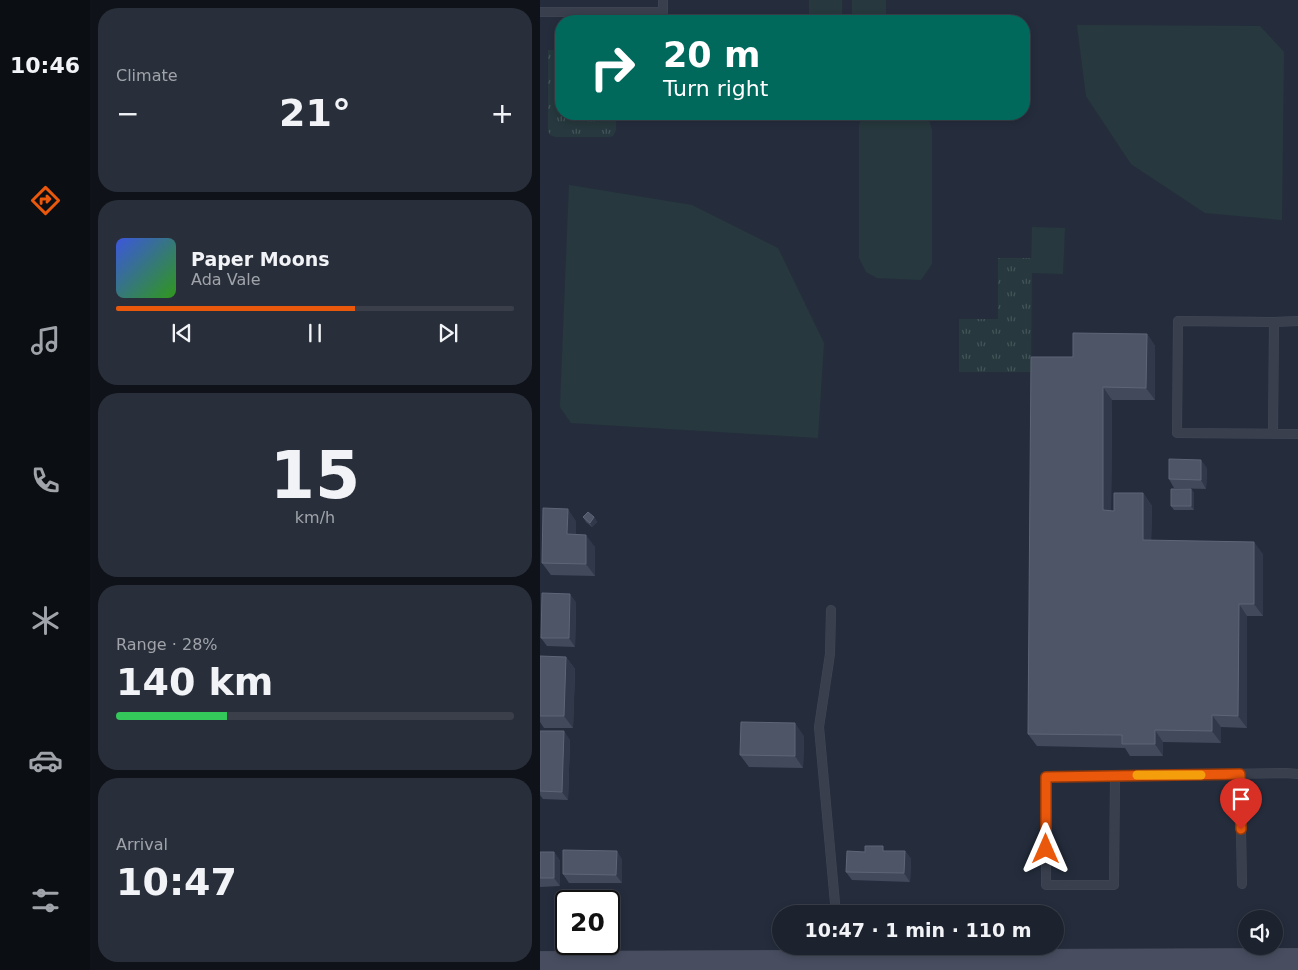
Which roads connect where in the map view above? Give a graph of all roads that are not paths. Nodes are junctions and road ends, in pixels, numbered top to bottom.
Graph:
1 (663, 0) edge
2 (540, 12) edge
3 (1298, 320) edge
4 (1274, 322) junction
5 (1273, 434) junction
6 (1298, 434) edge
7 (830, 610) dead end
8 (1240, 774) junction
9 (1298, 774) edge
10 (1115, 775) junction
11 (1242, 884) dead end
12 (835, 905) edge
13 (810, 955) edge
14 (905, 955) edge
15 (1298, 961) edge
16 (540, 964) edge

1 - 2 lane
3 - 4 lane
4 - 5 lane
4 - 5 lane
5 - 6 lane
7 - 12 lane
8 - 9 lane
8 - 10 lane
8 - 11 lane
10 - 10 lane
13 - 16 street
14 - 15 street

